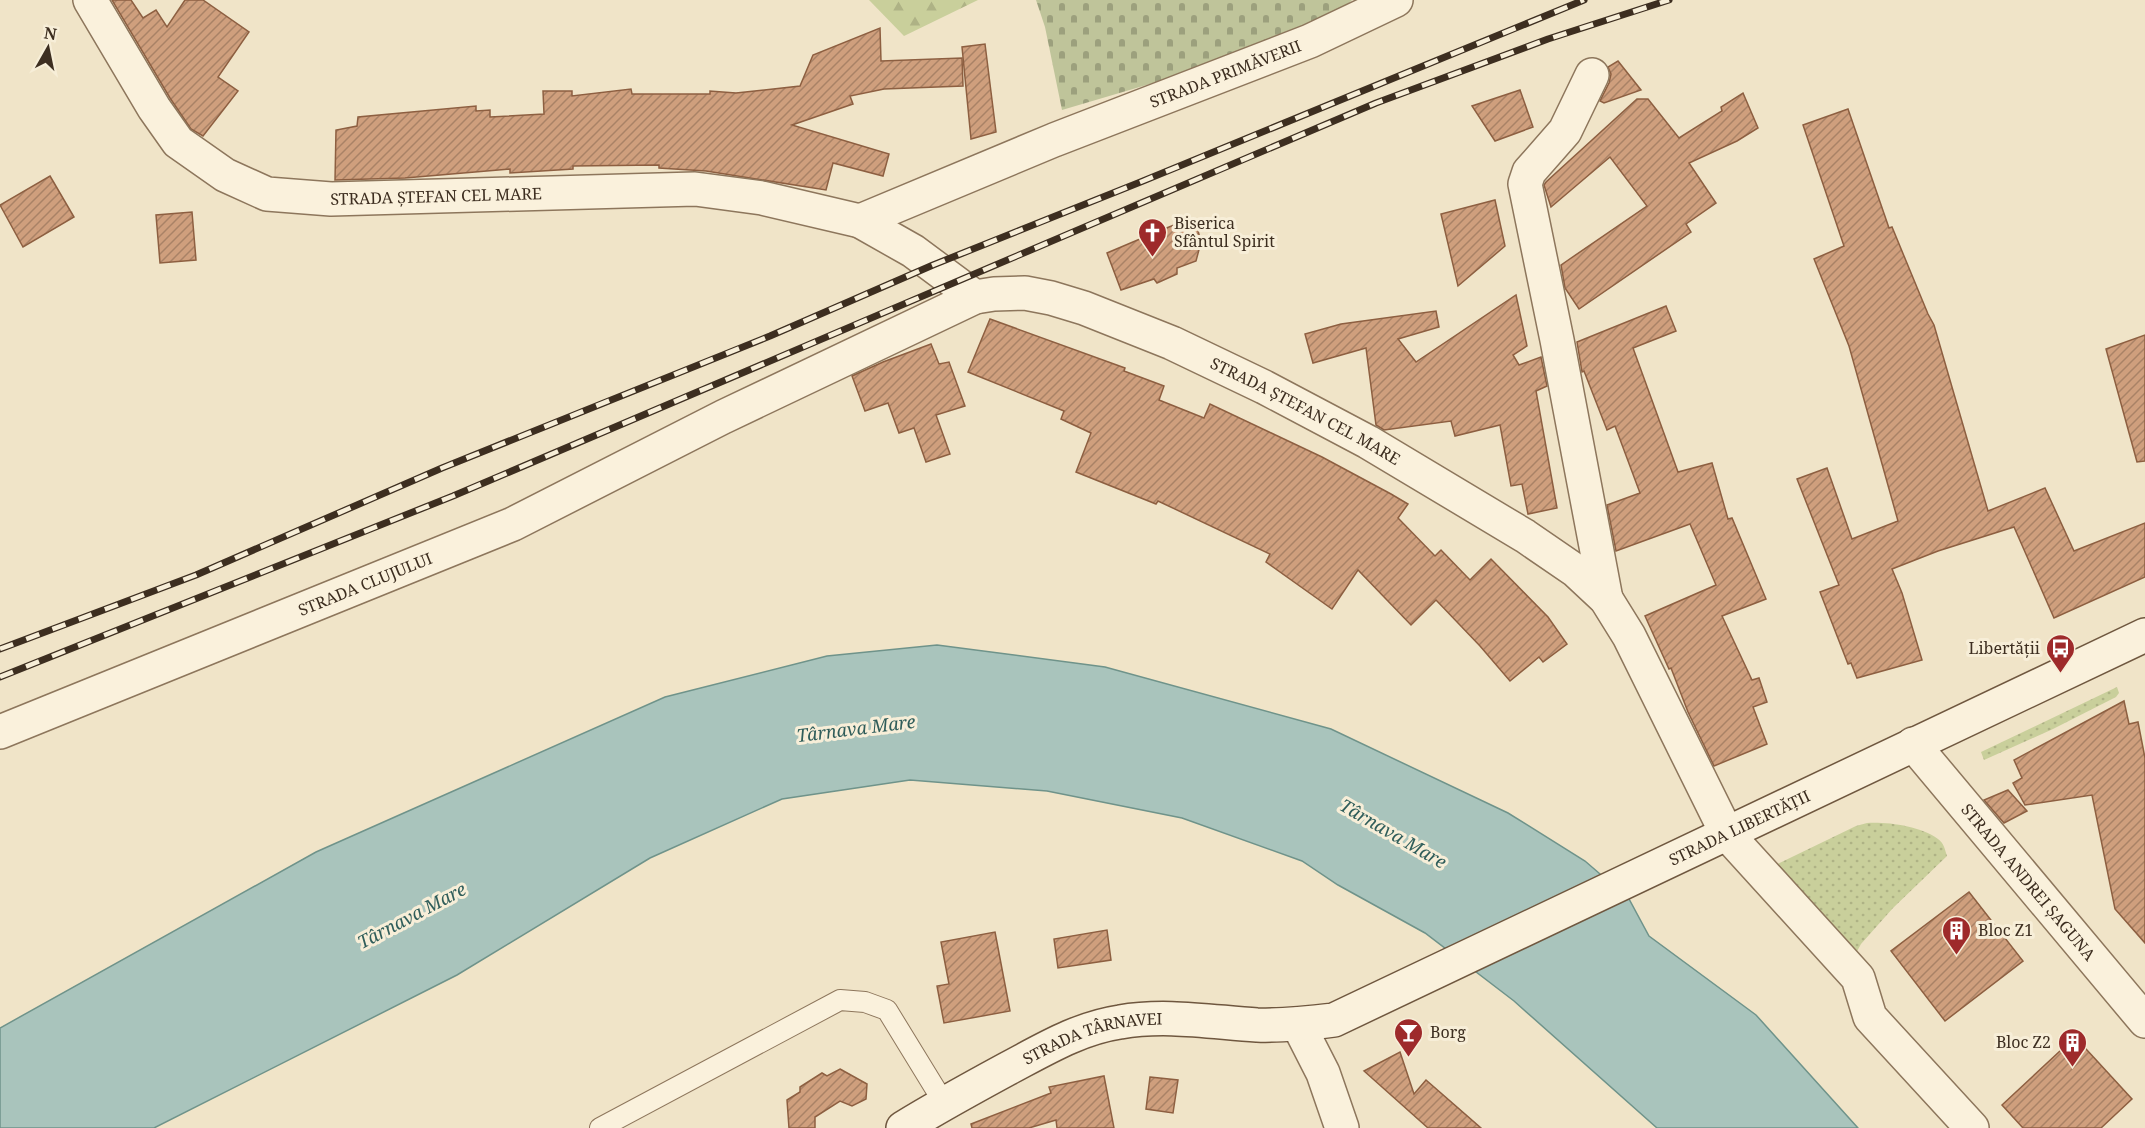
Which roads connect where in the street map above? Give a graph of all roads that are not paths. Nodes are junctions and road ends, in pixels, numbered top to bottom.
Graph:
1 (1396, 0) edge
2 (84, 4) edge
3 (1592, 75) dead end
4 (860, 221) junction
5 (975, 297) junction
6 (723, 417) joint
7 (1606, 600) junction
8 (2145, 635) edge
9 (0, 732) edge
10 (1912, 744) junction
11 (1717, 838) junction
12 (1334, 1020) joint
13 (2145, 1021) edge
14 (1298, 1024) junction
15 (944, 1103) junction
16 (600, 1128) edge
17 (903, 1128) edge
18 (1342, 1128) edge
19 (1972, 1128) edge

1 - 4 street, STRADA PRIMĂVERII
2 - 4 street, STRADA ȘTEFAN CEL MARE
3 - 7 street, STRADA ȘTEFAN CEL MARE
4 - 5 street, STRADA ȘTEFAN CEL MARE
5 - 6 street, STRADA ȘTEFAN CEL MARE
5 - 7 street, STRADA ȘTEFAN CEL MARE
6 - 9 street, STRADA CLUJULUI
7 - 11 street, STRADA ȘTEFAN CEL MARE
8 - 10 street, STRADA LIBERTĂȚII
10 - 11 street, STRADA LIBERTĂȚII
10 - 13 street, STRADA ANDREI ȘAGUNA
11 - 12 street, STRADA LIBERTĂȚII
11 - 19 street, STRADA ȘTEFAN CEL MARE
12 - 14 street, STRADA TÂRNAVEI
14 - 15 street, STRADA TÂRNAVEI
14 - 18 street
15 - 16 lane
15 - 17 street, STRADA TÂRNAVEI

